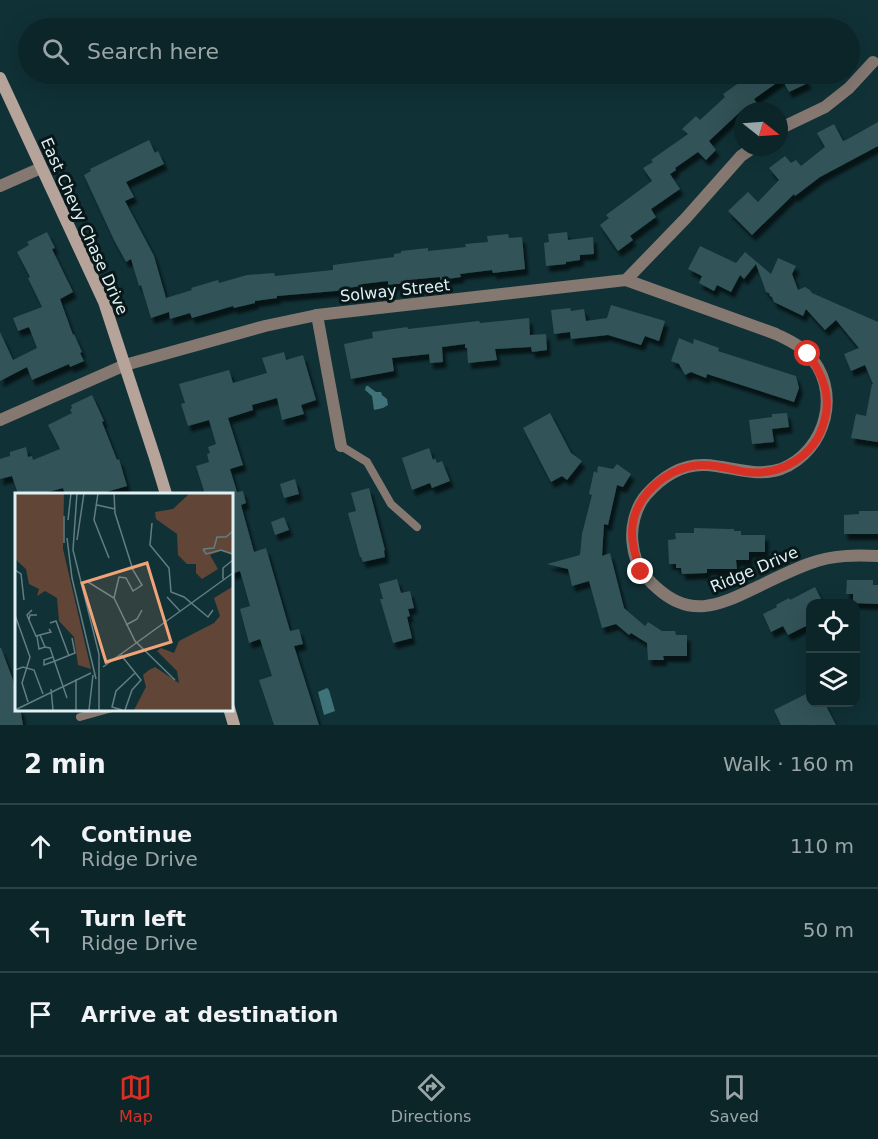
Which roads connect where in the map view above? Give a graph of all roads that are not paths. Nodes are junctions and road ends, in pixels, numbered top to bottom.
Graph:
1 (873, 62) dead end
2 (860, 76) edge
3 (0, 78) edge
4 (853, 84) edge
5 (788, 125) edge
6 (741, 156) edge
7 (41, 168) junction
8 (0, 186) edge
9 (626, 280) junction
10 (317, 315) junction
11 (125, 365) junction
12 (0, 420) edge
13 (341, 446) joint
14 (166, 493) edge
15 (417, 527) dead end
16 (878, 556) edge
17 (105, 710) edge
18 (230, 710) edge
19 (81, 717) dead end
20 (234, 725) edge

1 - 2 street
3 - 7 main road, East Chevy Chase Drive
4 - 5 street
6 - 9 street
7 - 8 street
7 - 11 main road, East Chevy Chase Drive
9 - 10 street, Solway Street
9 - 16 street, Ridge Drive
10 - 11 street, Solway Street
10 - 13 street
11 - 12 street, Solway Street
11 - 14 main road, East Chevy Chase Drive
13 - 15 lane
17 - 19 lane
18 - 20 main road

